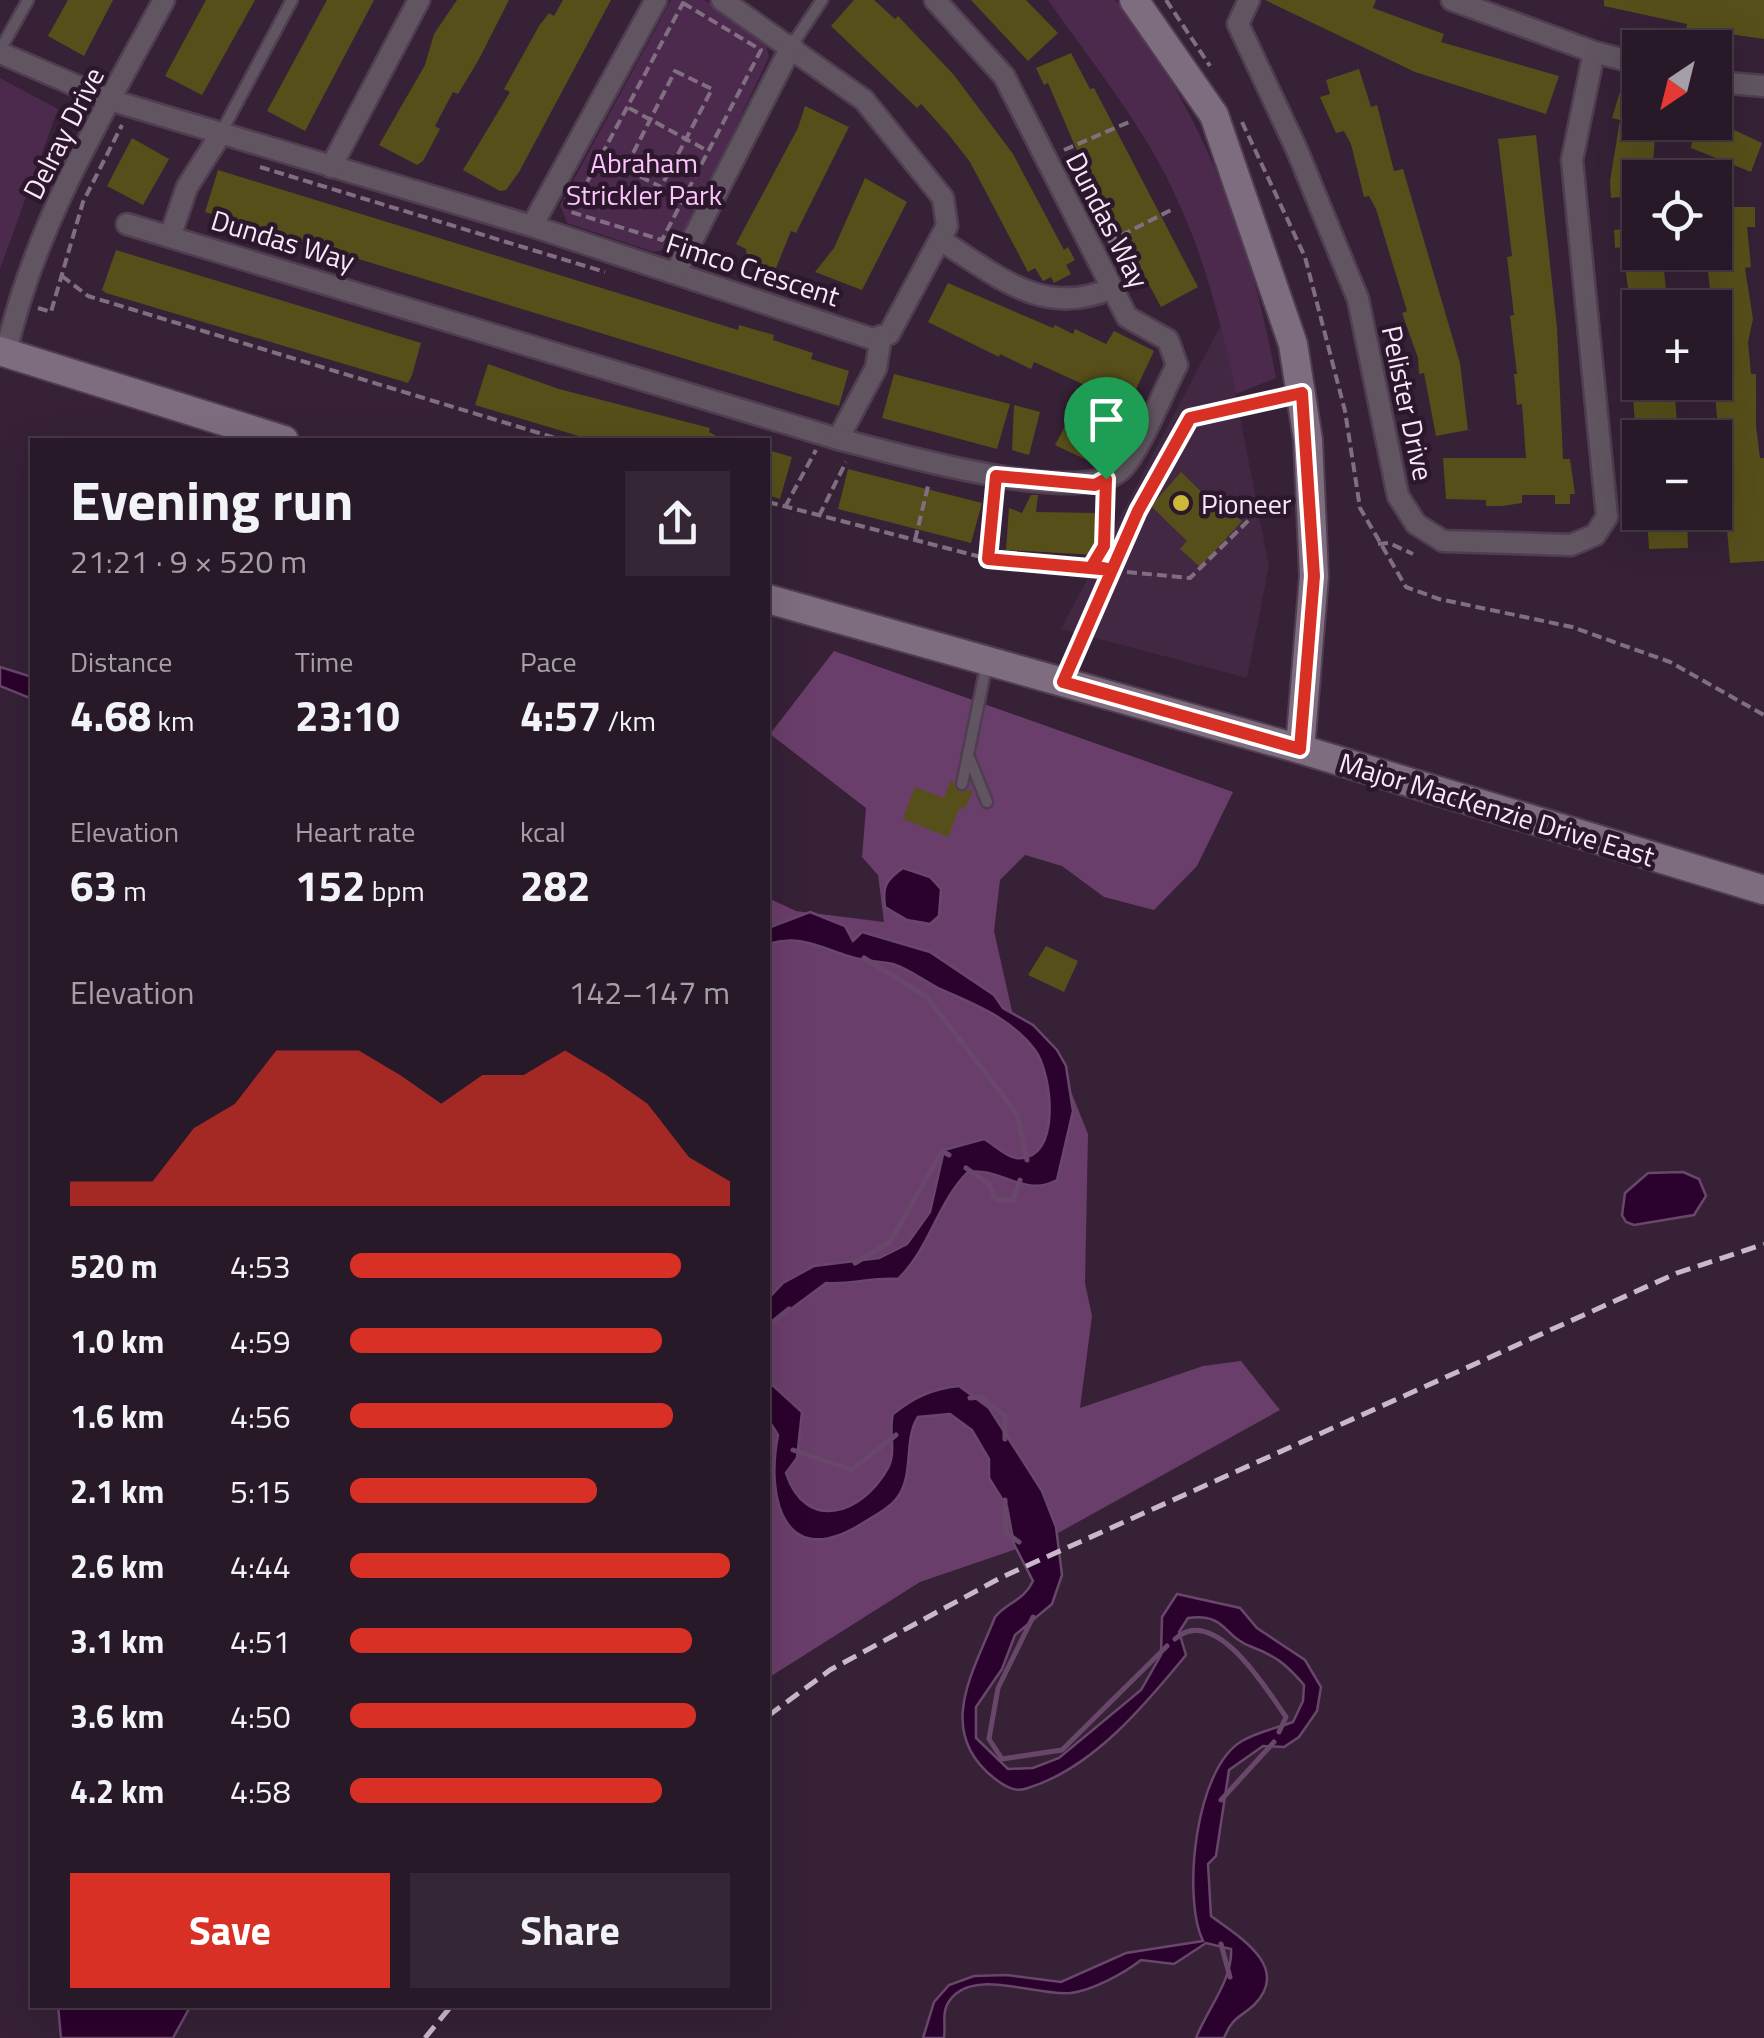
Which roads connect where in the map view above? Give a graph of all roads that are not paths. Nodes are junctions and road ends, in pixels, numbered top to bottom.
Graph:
1 (28, 0) edge
2 (164, 0) edge
3 (292, 0) edge
4 (418, 0) edge
5 (656, 0) edge
6 (722, 0) edge
7 (822, 0) edge
8 (934, 0) edge
9 (1134, 0) edge
10 (1249, 0) edge
11 (1452, 0) edge
12 (792, 45) junction
13 (0, 52) edge
14 (1594, 52) junction
15 (1622, 59) edge
16 (1732, 83) edge
17 (1764, 86) edge
18 (110, 100) junction
19 (222, 132) junction
20 (331, 167) junction
21 (128, 224) dead end
22 (532, 226) junction
23 (171, 234) junction
24 (940, 240) junction
25 (676, 272) junction
26 (1112, 288) junction
27 (881, 336) junction
28 (3, 352) edge
29 (1302, 393) junction
30 (278, 438) edge
31 (839, 439) junction
32 (770, 600) edge
33 (987, 661) junction
34 (1063, 682) junction
35 (1300, 749) junction
36 (968, 754) junction
37 (962, 784) dead end
38 (986, 802) dead end
39 (1764, 890) edge

1 - 13 lane
2 - 18 street, Delray Drive
3 - 19 lane
4 - 20 street
5 - 22 street
6 - 12 street
7 - 12 lane
8 - 26 street, Dundas Way
9 - 29 main road
10 - 14 street, Pelister Drive
11 - 14 street
12 - 24 street
12 - 25 street
13 - 18 street, Fimco Crescent
14 - 15 street
16 - 17 street
18 - 19 street, Fimco Crescent
18 - 28 street, Delray Drive
19 - 20 street, Fimco Crescent
19 - 23 street, Dundas Way
20 - 22 street, Fimco Crescent
21 - 23 street, Dundas Way
22 - 25 street, Fimco Crescent
23 - 31 street, Dundas Way
24 - 26 street
24 - 27 street
25 - 27 street, Fimco Crescent
26 - 31 street, Dundas Way
27 - 31 street
28 - 30 main road
29 - 34 lane
29 - 35 main road
32 - 33 main road, Major MacKenzie Drive East
33 - 34 main road, Major MacKenzie Drive East
33 - 36 lane
34 - 35 main road, Major MacKenzie Drive East
35 - 39 main road, Major MacKenzie Drive East
36 - 37 lane
36 - 38 lane

